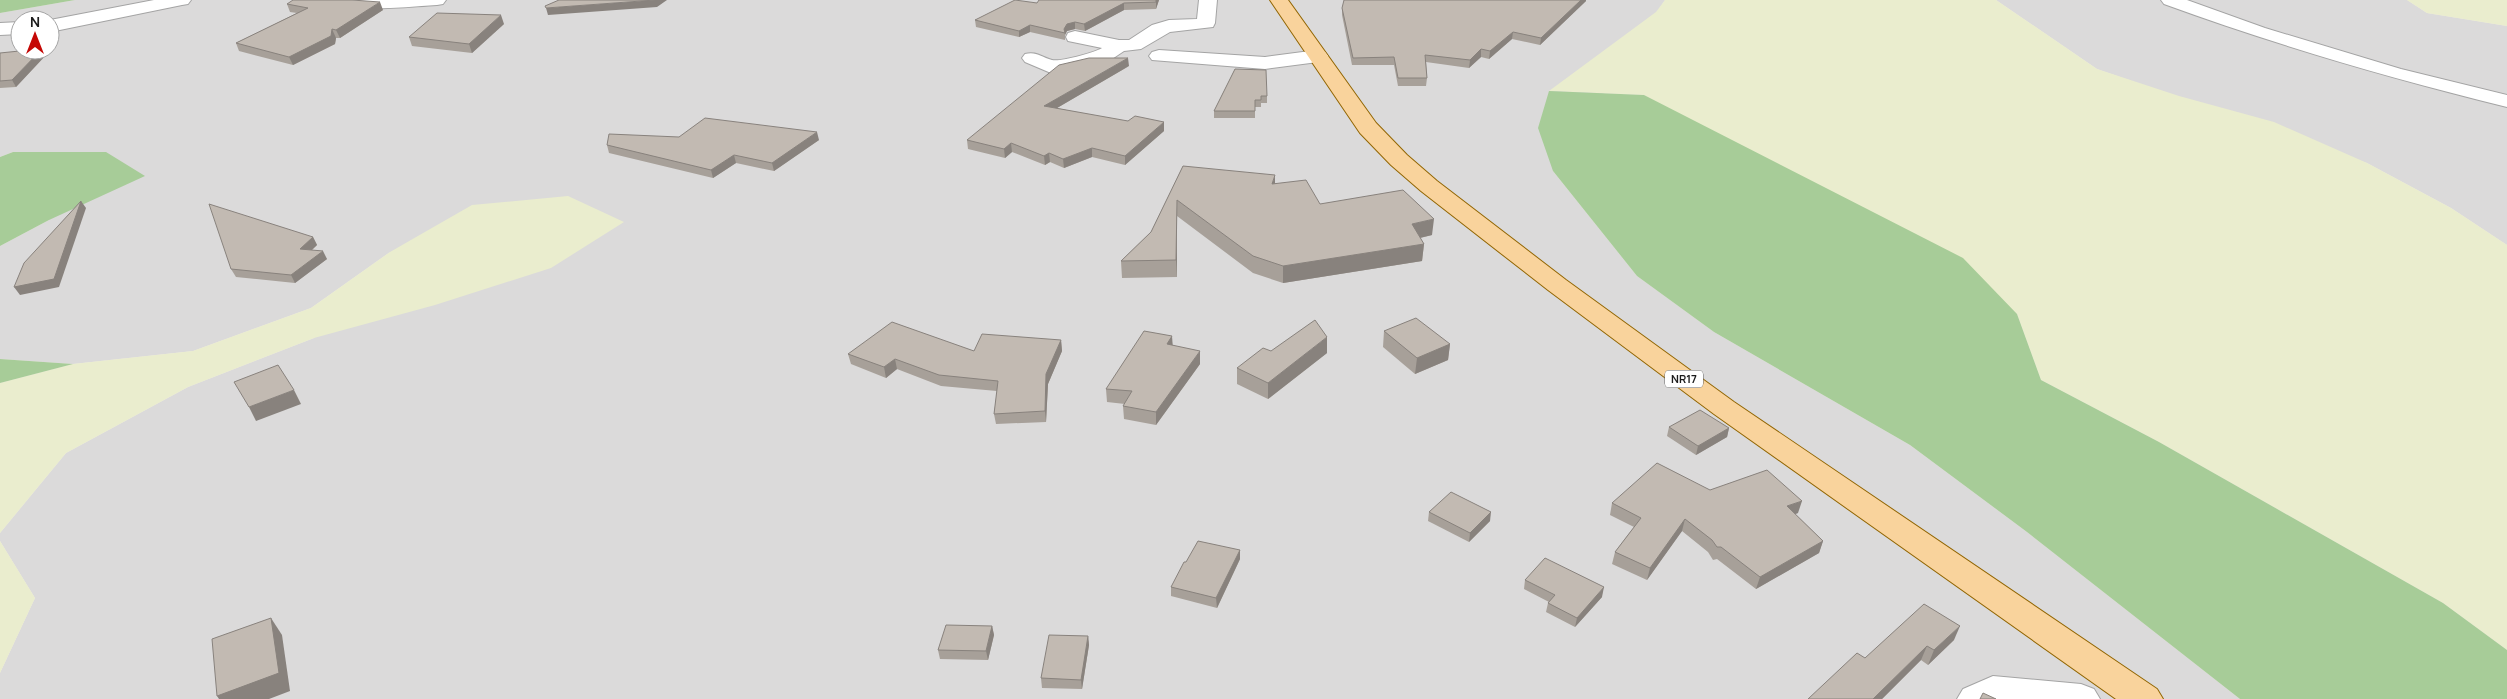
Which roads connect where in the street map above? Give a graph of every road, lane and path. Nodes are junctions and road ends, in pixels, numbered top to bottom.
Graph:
1 (182, 0) edge
2 (338, 0) edge
3 (437, 0) edge
4 (1208, 0) edge
5 (1279, 0) edge
6 (2170, 0) edge
7 (60, 24) edge
8 (1075, 37) dead end
9 (1119, 46) junction
10 (1159, 56) dead end
11 (1318, 56) junction
12 (1032, 58) dead end
13 (2507, 102) edge
14 (1976, 699) edge
15 (2081, 699) edge
16 (2144, 699) edge

1 - 7 street
2 - 3 street
4 - 9 street
5 - 11 main road, NR17
6 - 13 street
8 - 9 street
9 - 12 street
10 - 11 street
11 - 16 main road, NR17
14 - 15 street

